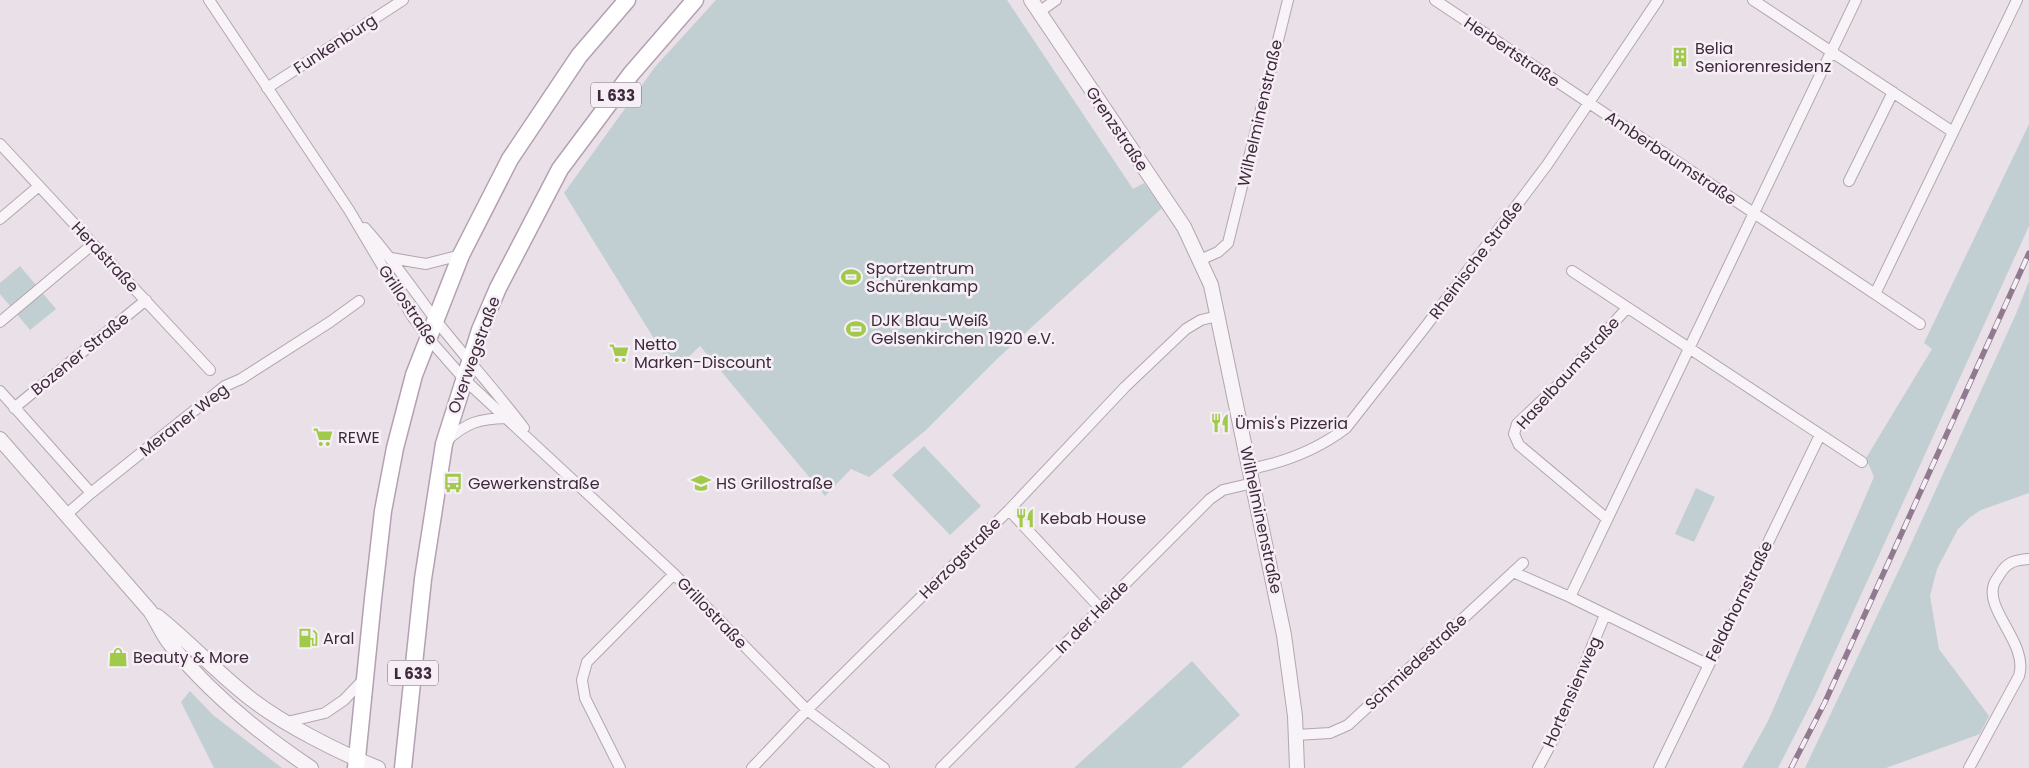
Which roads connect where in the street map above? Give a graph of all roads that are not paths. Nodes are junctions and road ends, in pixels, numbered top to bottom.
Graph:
1 (209, 0) edge
2 (403, 0) edge
3 (627, 0) edge
4 (695, 0) edge
5 (1056, 0) edge
6 (1288, 0) edge
7 (1435, 0) edge
8 (1658, 0) edge
9 (1753, 0) edge
10 (1856, 0) edge
11 (2017, 0) edge
12 (1035, 6) edge
13 (1831, 52) junction
14 (267, 88) junction
15 (1893, 92) junction
16 (1588, 104) junction
17 (1953, 132) junction
18 (0, 144) edge
19 (1849, 181) dead end
20 (39, 186) junction
21 (349, 210) junction
22 (1753, 213) junction
23 (0, 219) edge
24 (93, 244) junction
25 (461, 255) junction
26 (391, 258) junction
27 (1200, 260) junction
28 (1572, 270) dead end
29 (1875, 294) junction
30 (146, 300) junction
31 (358, 301) dead end
32 (1628, 308) junction
33 (1218, 316) junction
34 (436, 320) junction
35 (0, 322) edge
36 (1920, 324) dead end
37 (429, 340) junction
38 (1688, 348) junction
39 (471, 360) junction
40 (210, 370) dead end
41 (465, 380) junction
42 (0, 391) edge
43 (14, 408) junction
44 (506, 418) junction
45 (1820, 435) junction
46 (0, 439) edge
47 (444, 444) junction
48 (543, 453) junction
49 (1862, 462) dead end
50 (1250, 469) junction
51 (1253, 483) junction
52 (91, 493) junction
53 (1008, 510) junction
54 (67, 514) junction
55 (1606, 518) junction
56 (2029, 559) edge
57 (1523, 563) dead end
58 (1513, 572) junction
59 (674, 574) junction
60 (1570, 597) junction
61 (1100, 609) junction
62 (150, 611) junction
63 (1605, 615) junction
64 (1709, 665) junction
65 (365, 678) junction
66 (807, 710) junction
67 (287, 722) junction
68 (1296, 735) junction
69 (357, 764) edge
70 (311, 768) edge
71 (378, 768) edge
72 (403, 768) edge
73 (620, 768) edge
74 (752, 768) edge
75 (884, 768) edge
76 (941, 768) edge
77 (1297, 768) edge
78 (1538, 768) edge
79 (1659, 768) edge
80 (1969, 768) edge

1 - 14 street, Grillostraße
2 - 14 street, Funkenburg
3 - 25 main road, L 633
4 - 39 main road, Overwegstraße / L 633
5 - 12 street
6 - 27 street, Wilhelminenstraße
7 - 16 street, Herbertstraße
8 - 16 street, Rheinische Straße
9 - 13 street
10 - 13 street, Amberbaumstraße
11 - 17 street
12 - 27 street, Grenzstraße
13 - 15 street
13 - 22 street, Amberbaumstraße
14 - 21 street, Grillostraße
15 - 17 street
15 - 19 street
16 - 22 street, Amberbaumstraße
16 - 50 street, Rheinische Straße
17 - 29 street
18 - 20 street, Herdstraße
20 - 23 street
20 - 24 street, Herdstraße
21 - 26 street, Grillostraße
21 - 37 street, Grillostraße
22 - 29 street, Amberbaumstraße
22 - 38 street
24 - 30 street, Herdstraße
24 - 35 street
25 - 26 street
25 - 34 main road, L 633
26 - 34 street, Grillostraße
27 - 33 street, Wilhelminenstraße
28 - 32 street, Haselbaumstraße
29 - 36 street, Amberbaumstraße
30 - 40 street, Herdstraße
30 - 43 street, Bozener Straße
31 - 52 street, Meraner Weg
32 - 38 street, Haselbaumstraße
32 - 55 street, Haselbaumstraße
33 - 50 street, Wilhelminenstraße
33 - 53 street, Herzogstraße
34 - 37 main road, L 633
34 - 39 street, Grillostraße
37 - 41 street, Grillostraße
37 - 65 main road, L 633
38 - 45 street
38 - 55 street
39 - 41 main road, Overwegstraße / L 633
39 - 48 street, Grillostraße
41 - 44 street, Grillostraße
41 - 47 main road, Overwegstraße / L 633
42 - 43 street
43 - 52 street
44 - 47 street
44 - 48 street, Grillostraße
45 - 49 street
45 - 64 street, Feldahornstraße
46 - 54 street
47 - 72 main road, Overwegstraße / L 633
48 - 59 street, Grillostraße
50 - 51 street, Wilhelminenstraße
51 - 61 street, In der Heide
51 - 68 street, Wilhelminenstraße
52 - 54 street, Meraner Weg
53 - 61 street
53 - 66 street, Herzogstraße
54 - 62 street
55 - 60 street
56 - 80 street
57 - 58 street, Schmiedestraße
58 - 60 street
58 - 68 street, Schmiedestraße
59 - 66 street, Grillostraße
59 - 73 street
60 - 63 street
61 - 76 street, In der Heide
62 - 67 street
62 - 70 street
63 - 64 street
63 - 78 street, Hortensienweg
64 - 79 street, Feldahornstraße
65 - 67 street
65 - 69 main road, L 633
66 - 74 street, Herzogstraße
66 - 75 street, Grillostraße
67 - 69 street
68 - 77 street, Wilhelminenstraße
69 - 71 street

